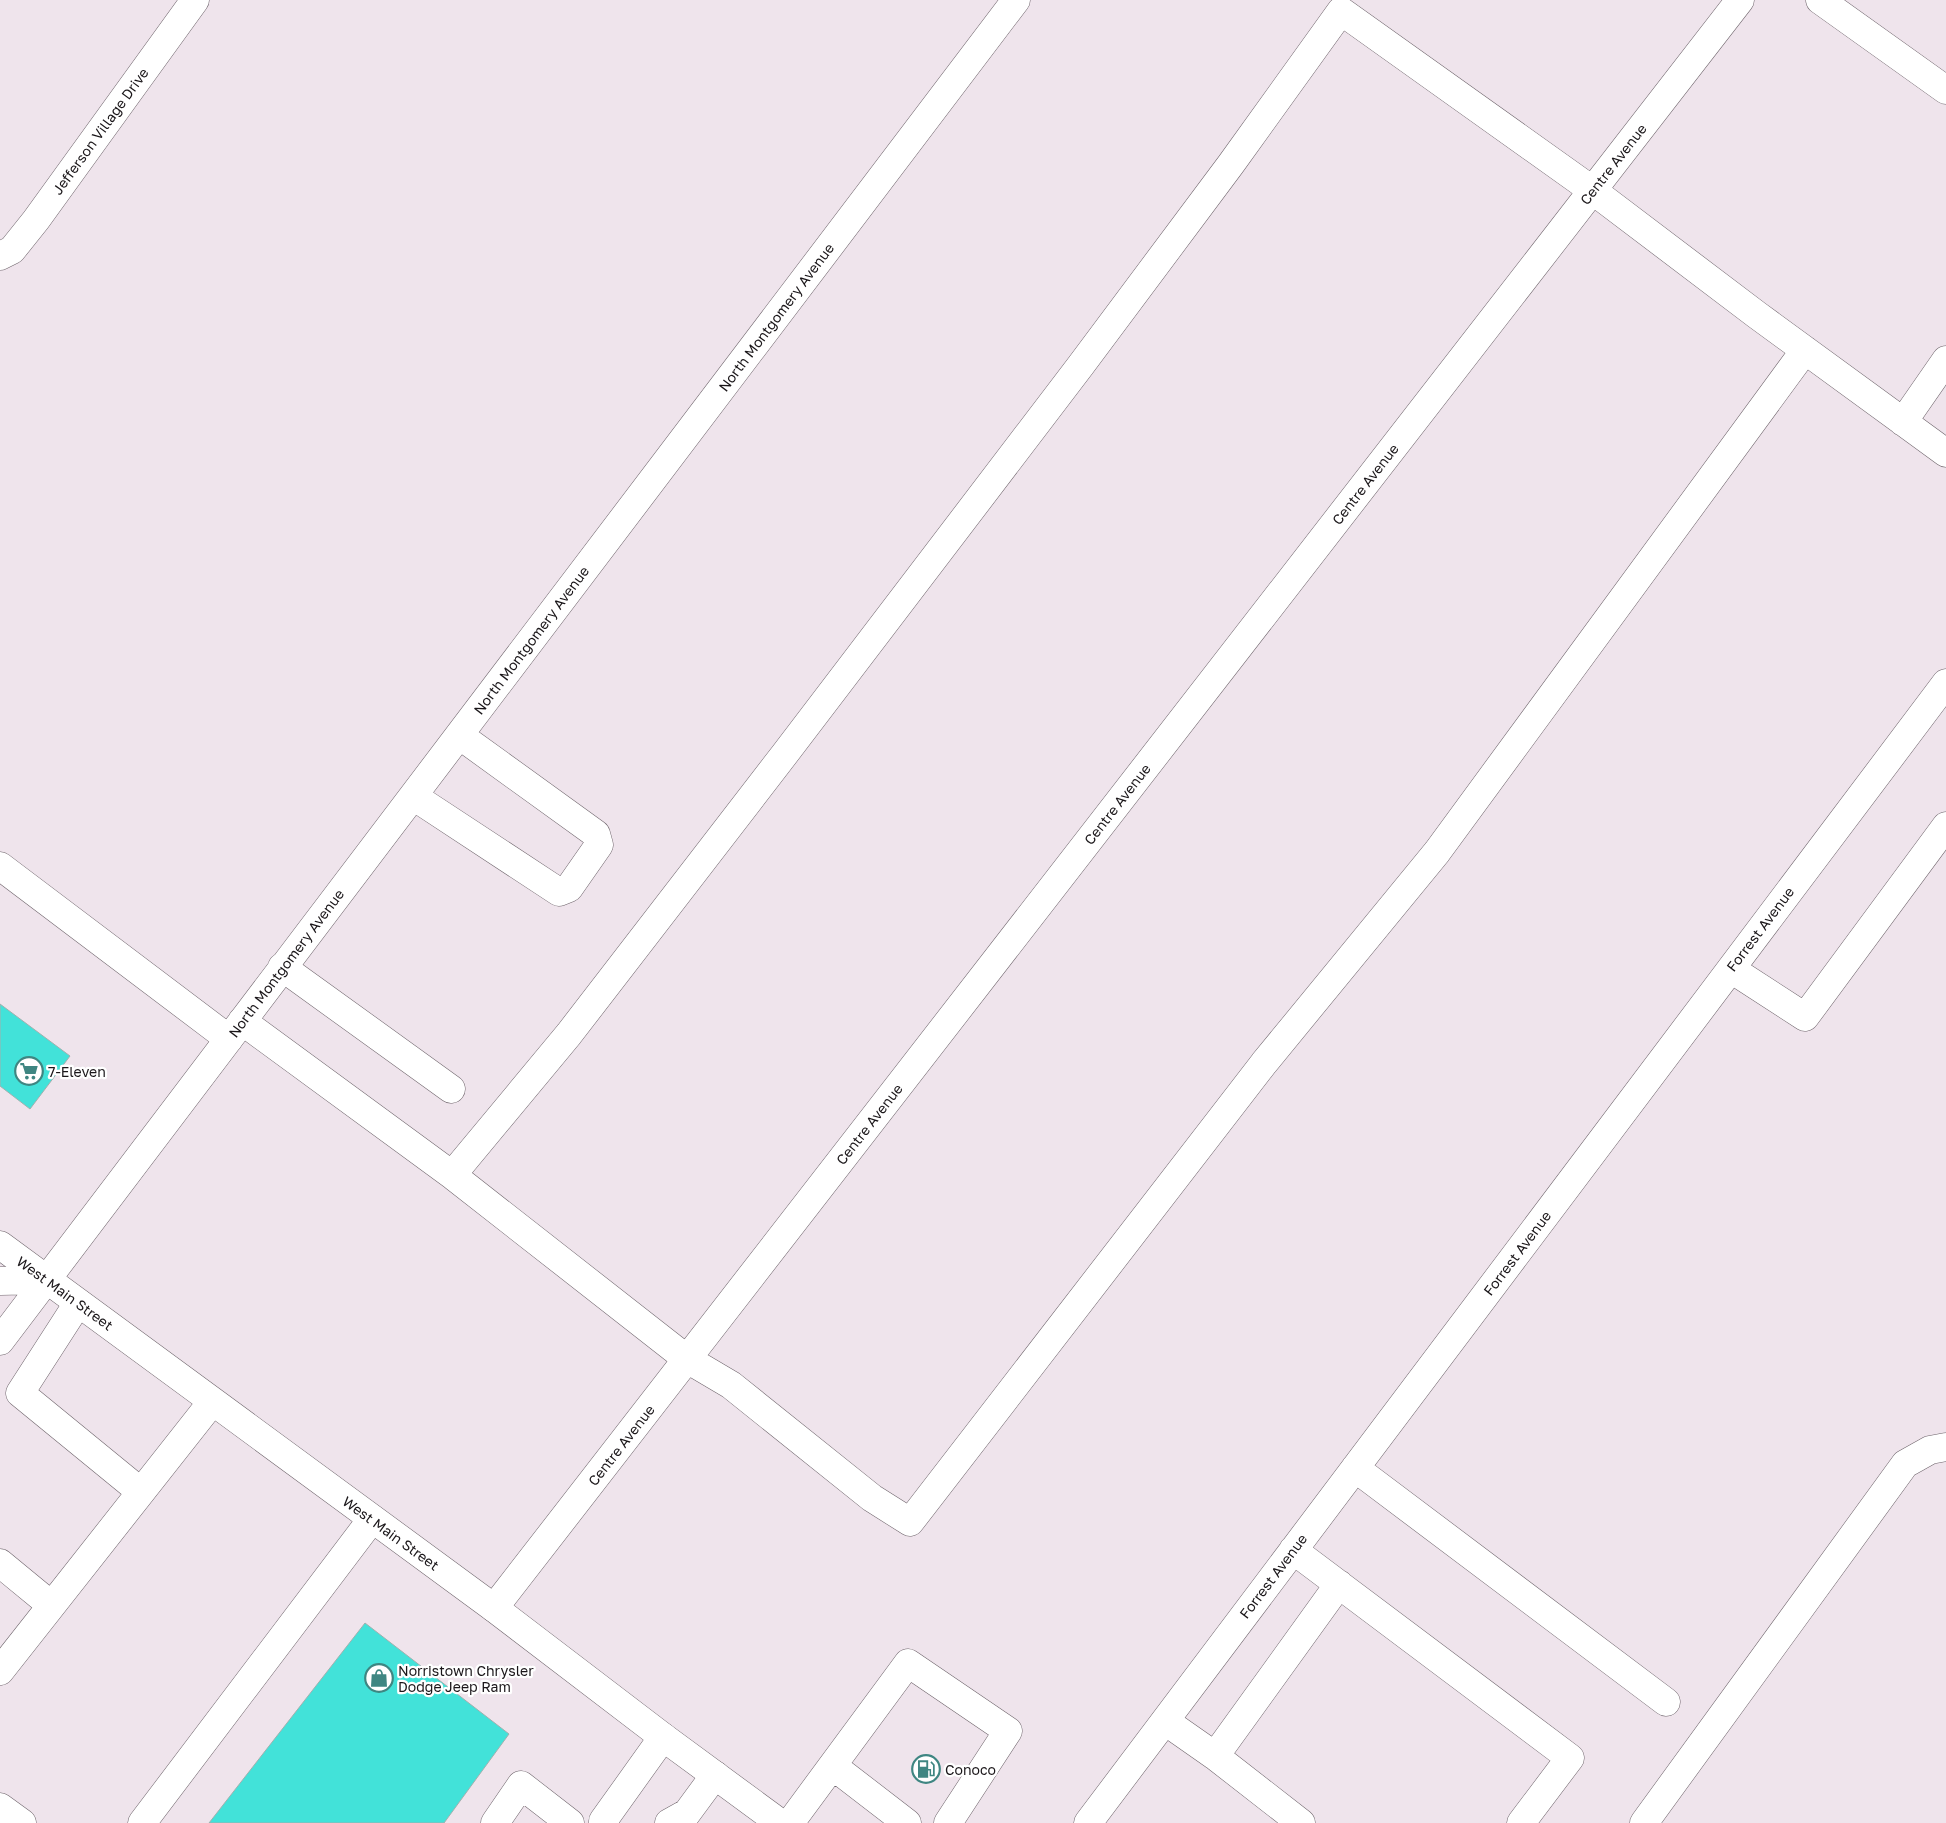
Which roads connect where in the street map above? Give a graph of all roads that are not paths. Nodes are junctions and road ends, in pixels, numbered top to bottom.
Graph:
1 (195, 0) edge
2 (1016, 0) edge
3 (1740, 0) edge
4 (1820, 0) edge
5 (1333, 5) edge
6 (1946, 90) edge
7 (1592, 190) junction
8 (0, 256) edge
9 (1805, 350) junction
10 (1946, 360) edge
11 (1903, 422) junction
12 (1946, 454) edge
13 (1946, 683) edge
14 (459, 735) junction
15 (413, 796) junction
16 (1946, 826) edge
17 (0, 866) edge
18 (282, 967) junction
19 (1731, 969) junction
20 (235, 1030) junction
21 (451, 1089) dead end
22 (452, 1175) junction
23 (0, 1245) edge
24 (46, 1280) junction
25 (0, 1281) edge
26 (78, 1303) junction
27 (0, 1340) edge
28 (687, 1360) junction
29 (212, 1402) junction
30 (1946, 1447) edge
31 (1355, 1468) junction
32 (141, 1492) junction
33 (372, 1519) junction
34 (1293, 1550) junction
35 (0, 1563) edge
36 (1339, 1584) junction
37 (52, 1605) junction
38 (494, 1608) junction
39 (0, 1670) edge
40 (1666, 1702) dead end
41 (1165, 1721) junction
42 (663, 1737) junction
43 (1215, 1756) junction
44 (833, 1766) junction
45 (715, 1775) junction
46 (0, 1806) edge
47 (22, 1823) edge
48 (142, 1823) edge
49 (495, 1823) edge
50 (570, 1823) edge
51 (603, 1823) edge
52 (669, 1823) edge
53 (780, 1823) edge
54 (790, 1823) edge
55 (906, 1823) edge
56 (948, 1823) edge
57 (1088, 1823) edge
58 (1301, 1823) edge
59 (1521, 1823) edge
60 (1644, 1823) edge

1 - 8 street, Jefferson Village Drive
2 - 14 street, North Montgomery Avenue
3 - 7 street, Centre Avenue
4 - 6 street
5 - 7 street
5 - 22 street
7 - 9 street
7 - 28 street, Centre Avenue
9 - 11 street
9 - 28 street
10 - 11 street
11 - 12 street
13 - 19 street, Forrest Avenue
14 - 15 street, North Montgomery Avenue
14 - 15 street
15 - 18 street, North Montgomery Avenue
16 - 19 street
17 - 20 street
18 - 20 street, North Montgomery Avenue
18 - 21 street
19 - 31 street, Forrest Avenue
20 - 22 street
20 - 24 street, North Montgomery Avenue
22 - 28 street
23 - 24 street, West Main Street
24 - 25 street
24 - 26 street, West Main Street
24 - 27 street, North Montgomery Avenue
26 - 29 street, West Main Street
26 - 32 street
28 - 38 street, Centre Avenue
29 - 32 street
29 - 33 street, West Main Street
30 - 60 street
31 - 34 street, Forrest Avenue
31 - 40 street
32 - 37 street
33 - 38 street, West Main Street
33 - 48 street
34 - 36 street
34 - 41 street, Forrest Avenue
35 - 37 street
36 - 43 street
36 - 59 street
37 - 39 street
38 - 42 street, West Main Street
41 - 43 street
41 - 57 street, Forrest Avenue
42 - 45 street, West Main Street
42 - 51 street
43 - 58 street
44 - 54 street
44 - 55 street
44 - 56 street
45 - 52 street
45 - 53 street, West Main Street
46 - 47 street
49 - 50 street

